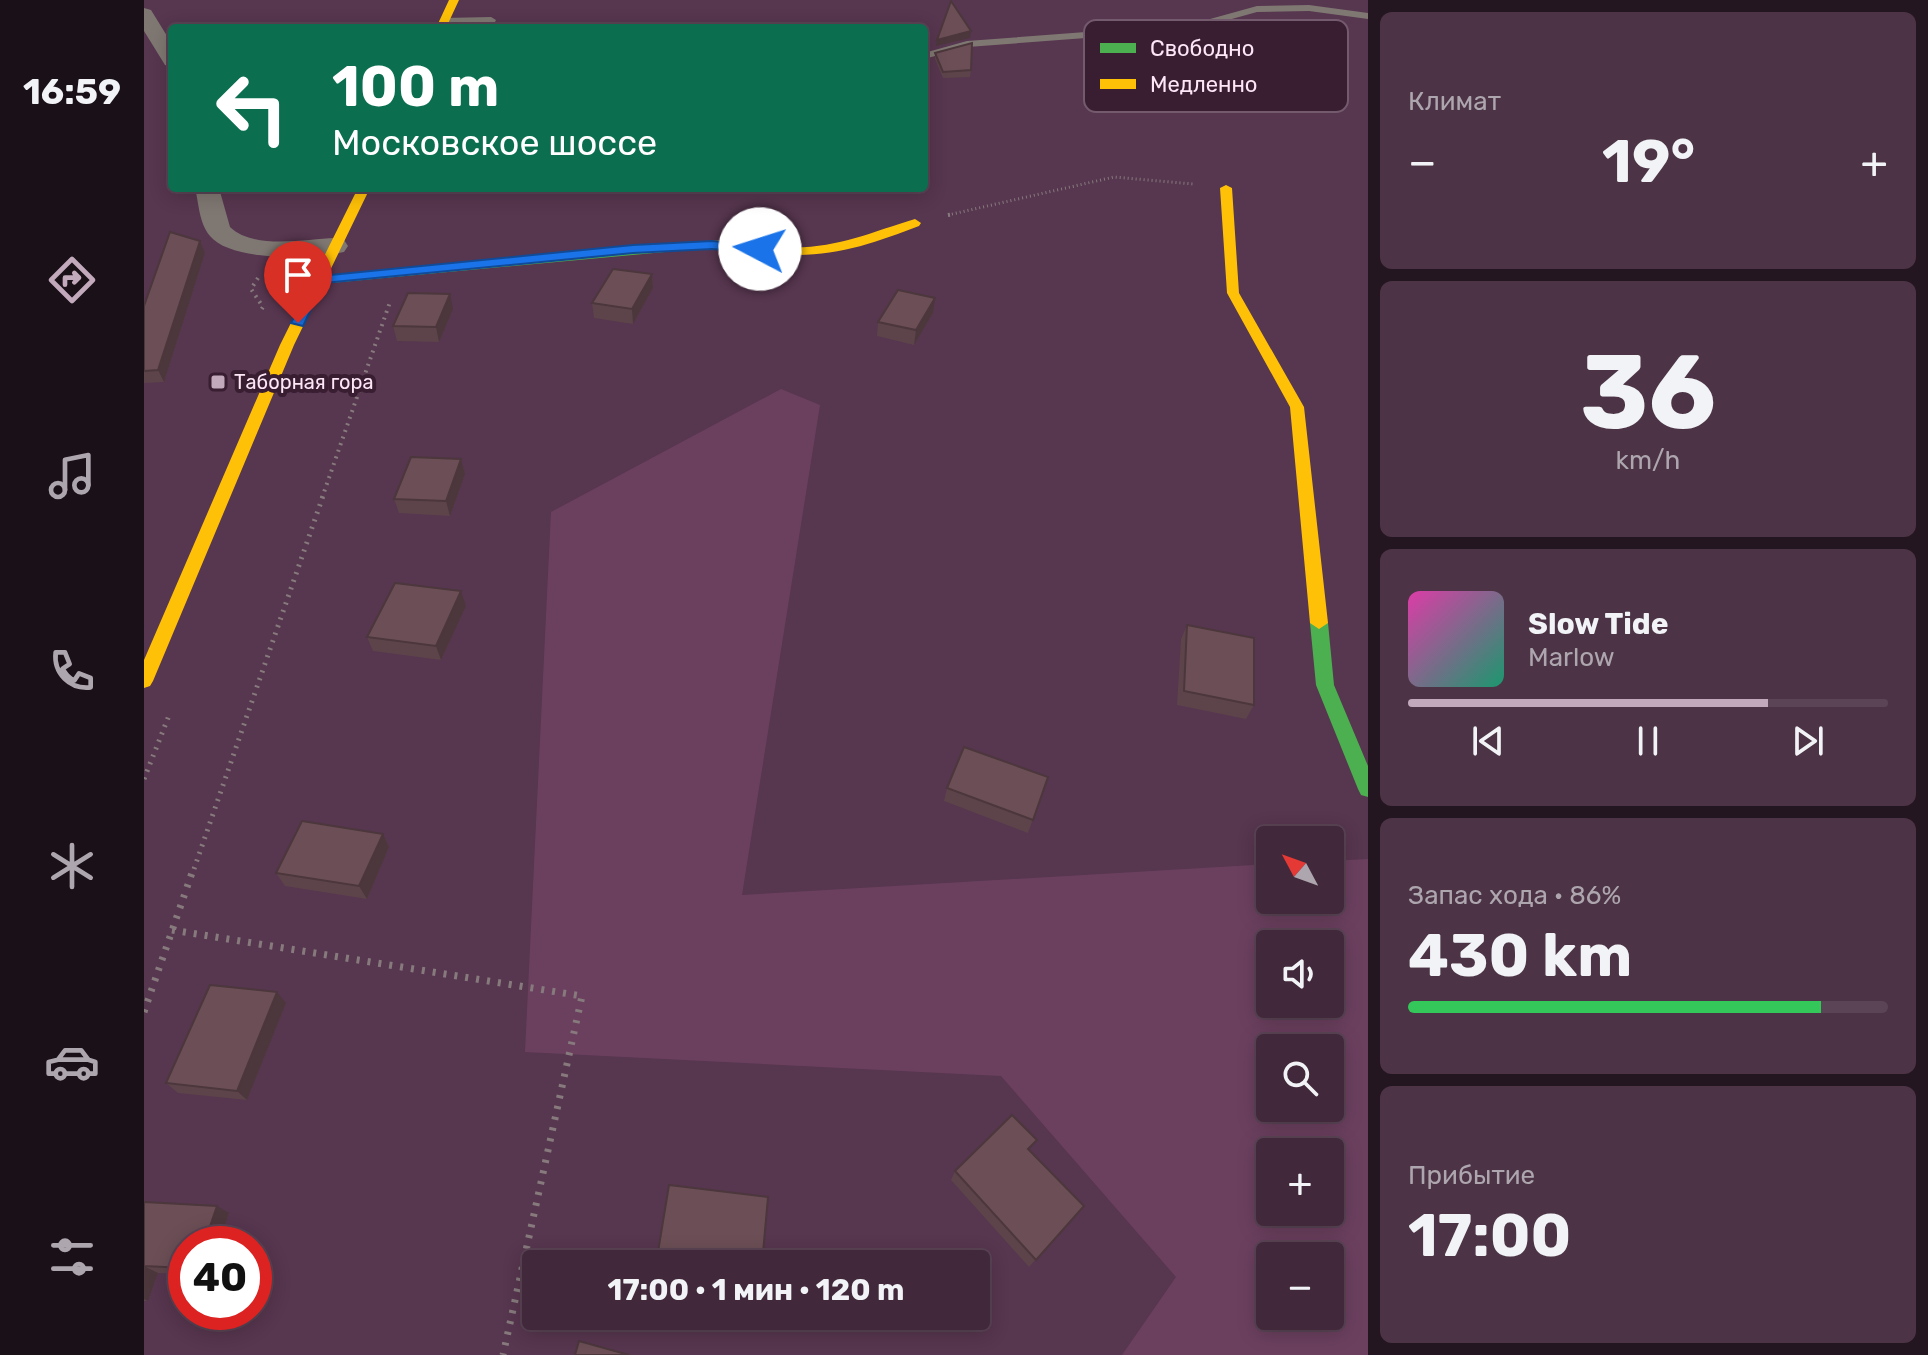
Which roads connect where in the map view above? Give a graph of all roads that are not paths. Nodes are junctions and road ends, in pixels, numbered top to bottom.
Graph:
1 (454, 0) edge
2 (144, 14) edge
3 (1368, 16) edge
4 (491, 20) dead end
5 (1217, 20) edge
6 (443, 24) edge
7 (453, 24) edge
8 (1084, 35) edge
9 (168, 54) edge
10 (928, 55) edge
11 (1226, 188) road end
12 (208, 192) edge
13 (362, 192) edge
14 (915, 223) road end
15 (335, 246) junction
16 (320, 280) junction
17 (144, 681) edge
18 (1368, 789) edge

1 - 6 street
2 - 9 street
3 - 5 lane
4 - 7 lane
8 - 10 lane
11 - 18 street
12 - 15 street
13 - 15 street
14 - 16 street
15 - 16 street
16 - 17 street

